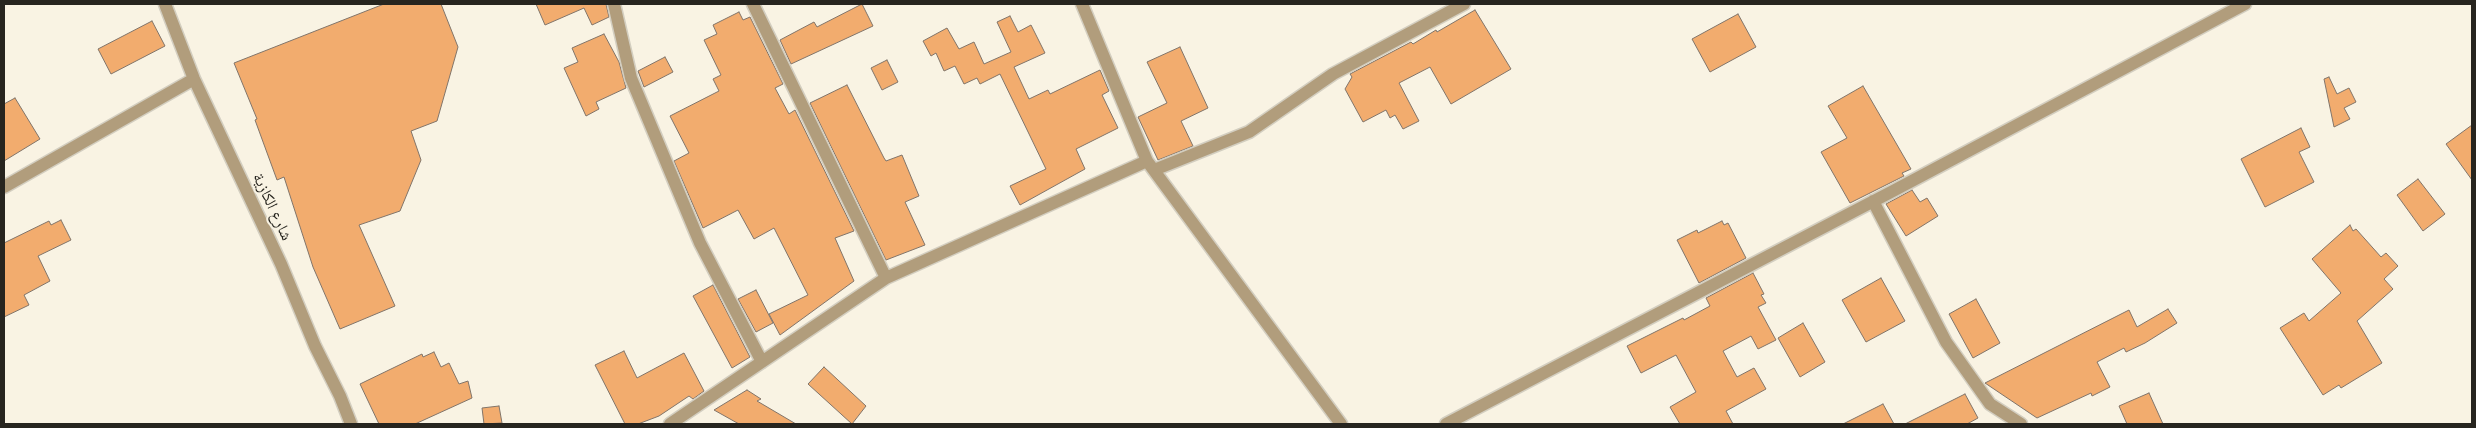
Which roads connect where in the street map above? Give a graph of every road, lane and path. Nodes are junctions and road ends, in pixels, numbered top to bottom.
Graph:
1 (165, 4) edge
2 (614, 4) edge
3 (753, 4) edge
4 (1082, 4) edge
5 (1464, 4) edge
6 (2245, 4) edge
7 (194, 79) junction
8 (1151, 165) junction
9 (4, 187) edge
10 (1874, 201) junction
11 (886, 278) junction
12 (762, 362) junction
13 (351, 424) edge
14 (670, 424) edge
15 (1341, 424) edge
16 (1446, 424) edge
17 (2021, 424) edge

1 - 7 street, شارع الكازية
2 - 12 street
3 - 11 street
4 - 8 street
5 - 8 street
6 - 10 street
7 - 9 street
7 - 13 street, شارع الكازية
8 - 11 street
8 - 15 street
10 - 16 street
10 - 17 street
11 - 12 street
12 - 14 street

